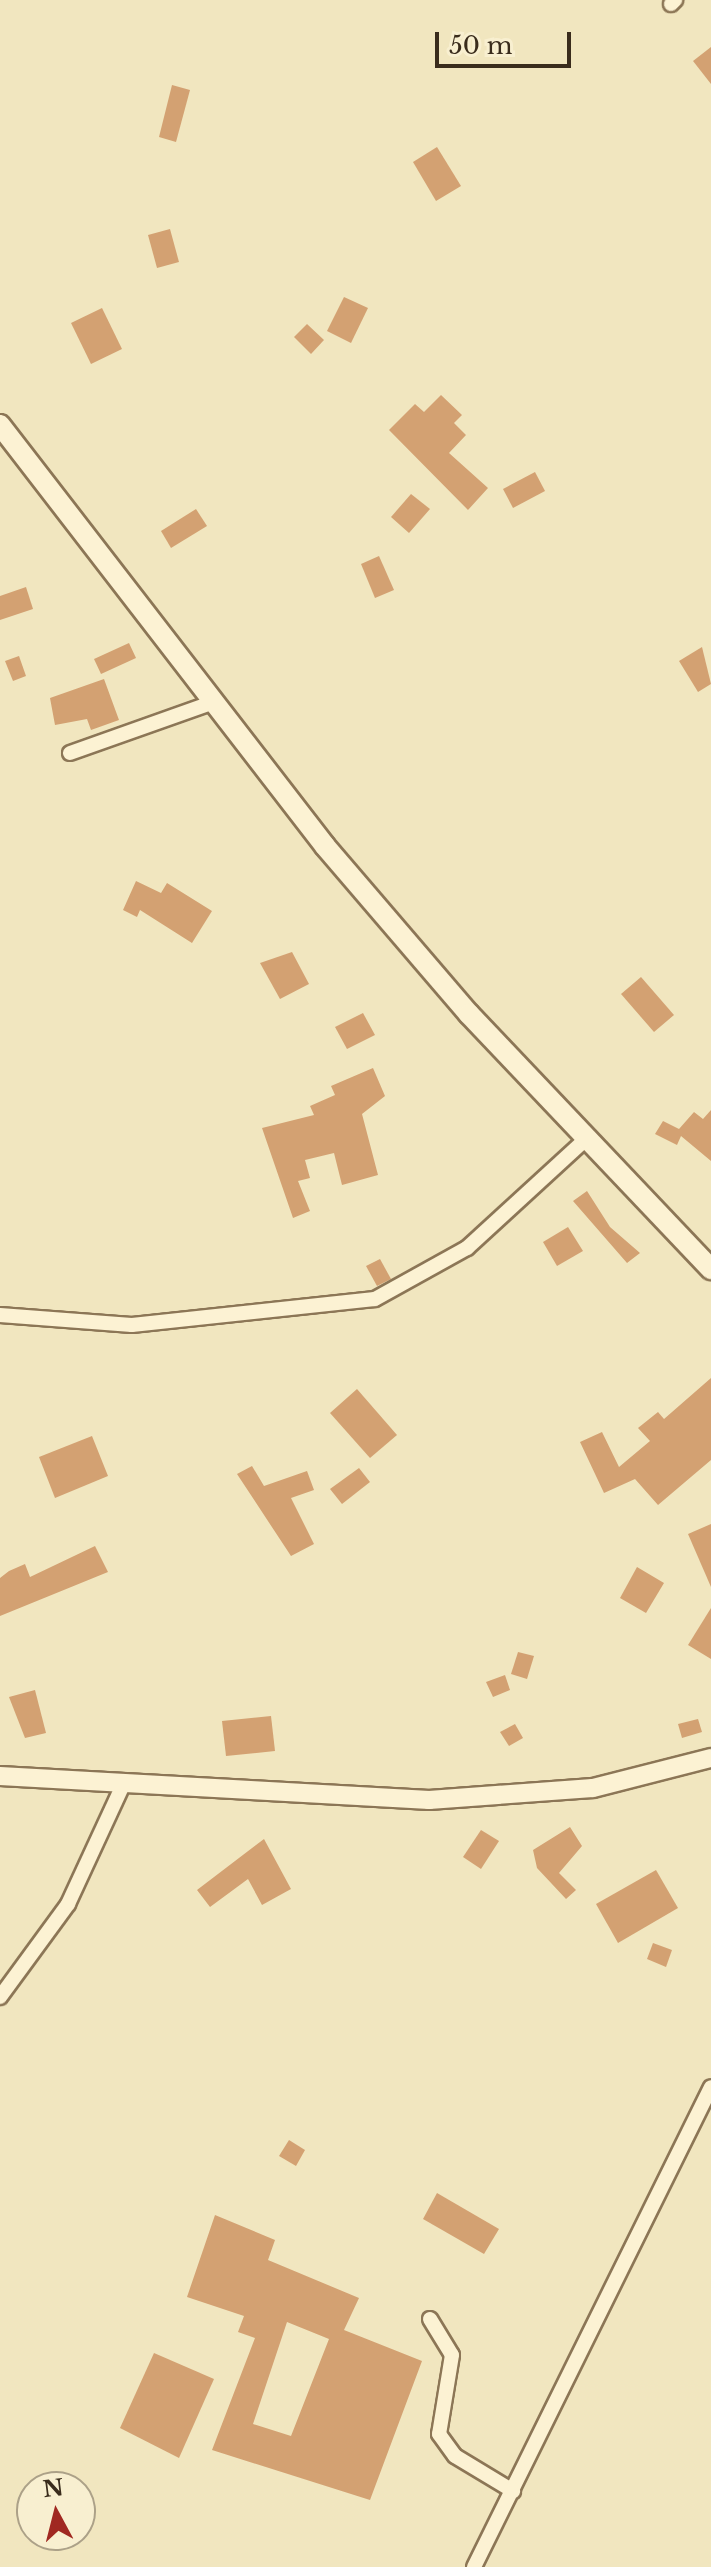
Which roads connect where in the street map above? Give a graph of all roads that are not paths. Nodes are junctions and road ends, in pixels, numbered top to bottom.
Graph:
1 (0, 425) edge
2 (211, 703) junction
3 (70, 753) dead end
4 (587, 1138) junction
5 (711, 1269) edge
6 (0, 1315) edge
7 (711, 1758) edge
8 (0, 1776) edge
9 (124, 1783) junction
10 (0, 1997) edge
11 (711, 2087) edge
12 (430, 2319) dead end
13 (513, 2491) junction
14 (474, 2567) edge

1 - 2 main road
2 - 3 street
2 - 4 main road
4 - 5 main road
4 - 6 street
7 - 9 street
8 - 9 street
9 - 10 street
11 - 13 street
12 - 13 street
13 - 14 street

